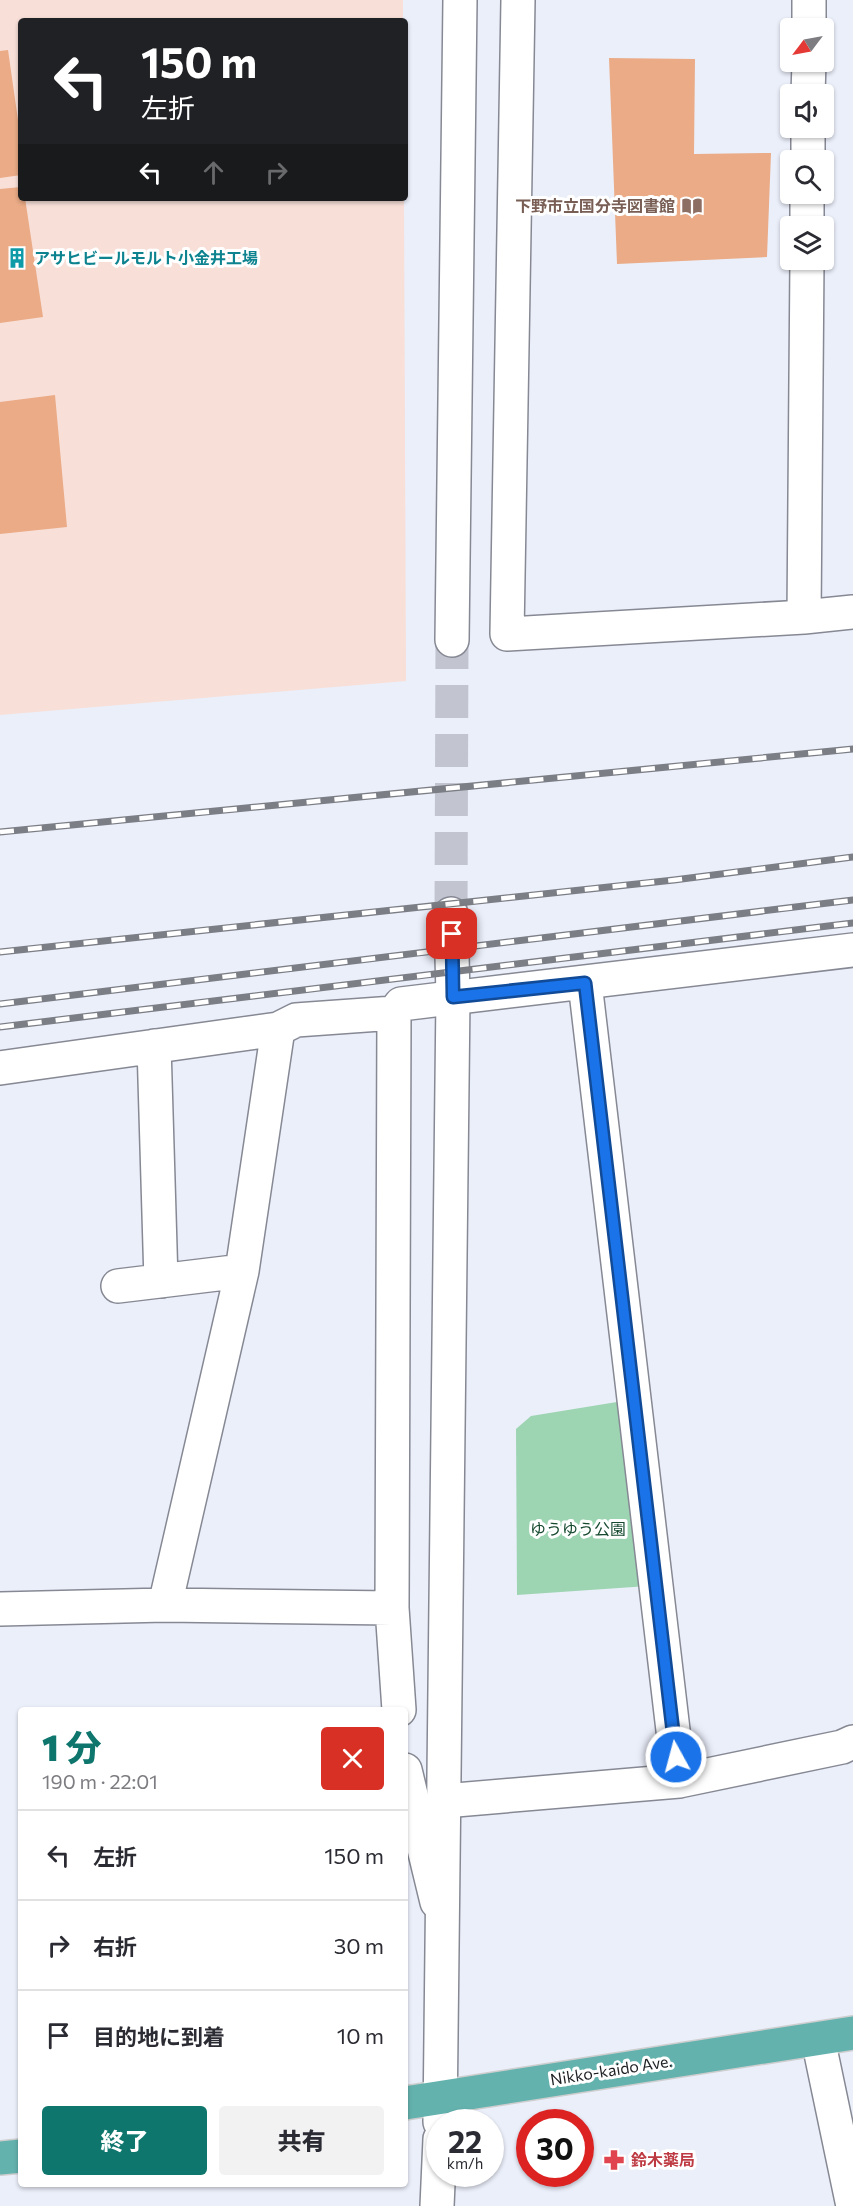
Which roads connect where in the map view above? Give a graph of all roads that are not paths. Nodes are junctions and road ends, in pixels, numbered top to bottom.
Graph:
1 (460, 0) edge
2 (518, 0) edge
3 (809, 0) edge
4 (809, 18) edge
5 (807, 270) edge
6 (853, 612) edge
7 (804, 617) junction
8 (452, 640) tunnel mouth
9 (451, 914) tunnel mouth
10 (853, 950) edge
11 (585, 983) junction
12 (453, 997) junction
13 (394, 1013) junction
14 (278, 1029) junction
15 (154, 1047) junction
16 (0, 1068) edge
17 (242, 1271) junction
18 (161, 1281) junction
19 (118, 1286) dead end
20 (165, 1605) junction
21 (392, 1608) junction
22 (0, 1610) edge
23 (399, 1707) edge
24 (853, 1742) edge
25 (679, 1780) junction
26 (408, 1782) edge
27 (444, 1800) junction
28 (442, 1922) junction
29 (853, 2032) edge
30 (818, 2039) junction
31 (408, 2104) edge
32 (436, 2109) edge
33 (441, 2109) edge
34 (446, 2109) edge
35 (18, 2156) edge
36 (0, 2158) edge
37 (438, 2187) edge
38 (437, 2206) edge
39 (853, 2206) edge

1 - 8 street
2 - 7 street
3 - 4 street
5 - 7 street
6 - 7 street
9 - 12 street
10 - 11 street
11 - 12 street
11 - 25 street
12 - 13 street
12 - 27 street
13 - 14 street
13 - 21 street
14 - 15 street
14 - 17 street
15 - 16 street
15 - 18 street
17 - 18 street
17 - 20 street
18 - 19 street
20 - 21 street
20 - 22 street
21 - 23 street
24 - 25 street
25 - 27 street
26 - 28 street
27 - 28 street
28 - 33 street
29 - 30 highway, Nikko-kaido Ave.
30 - 34 highway, Nikko-kaido Ave.
30 - 39 street
31 - 32 highway, Nikko-kaido Ave.
35 - 36 highway
37 - 38 street

